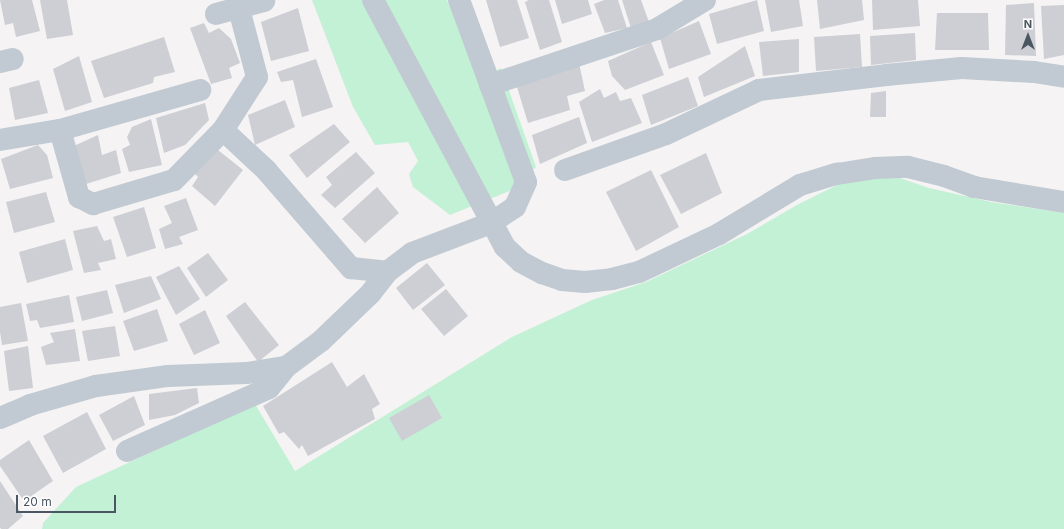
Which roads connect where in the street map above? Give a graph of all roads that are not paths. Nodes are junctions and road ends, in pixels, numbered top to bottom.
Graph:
1 (373, 0) edge
2 (459, 0) edge
3 (705, 0) edge
4 (264, 1) dead end
5 (239, 9) junction
6 (216, 14) dead end
7 (1064, 77) edge
8 (490, 84) junction
9 (200, 90) dead end
10 (60, 130) junction
11 (223, 130) junction
12 (0, 140) edge
13 (565, 170) dead end
14 (1064, 202) edge
15 (491, 223) junction
16 (387, 272) junction
17 (286, 367) junction
18 (0, 418) edge
19 (127, 451) dead end

1 - 15 street
2 - 8 street
3 - 8 street
4 - 5 street
5 - 6 street
5 - 11 street
7 - 13 street
8 - 15 street
9 - 10 street
10 - 11 street
10 - 12 street
11 - 16 street
14 - 15 street
15 - 16 street
16 - 17 street
17 - 18 street
17 - 19 street

